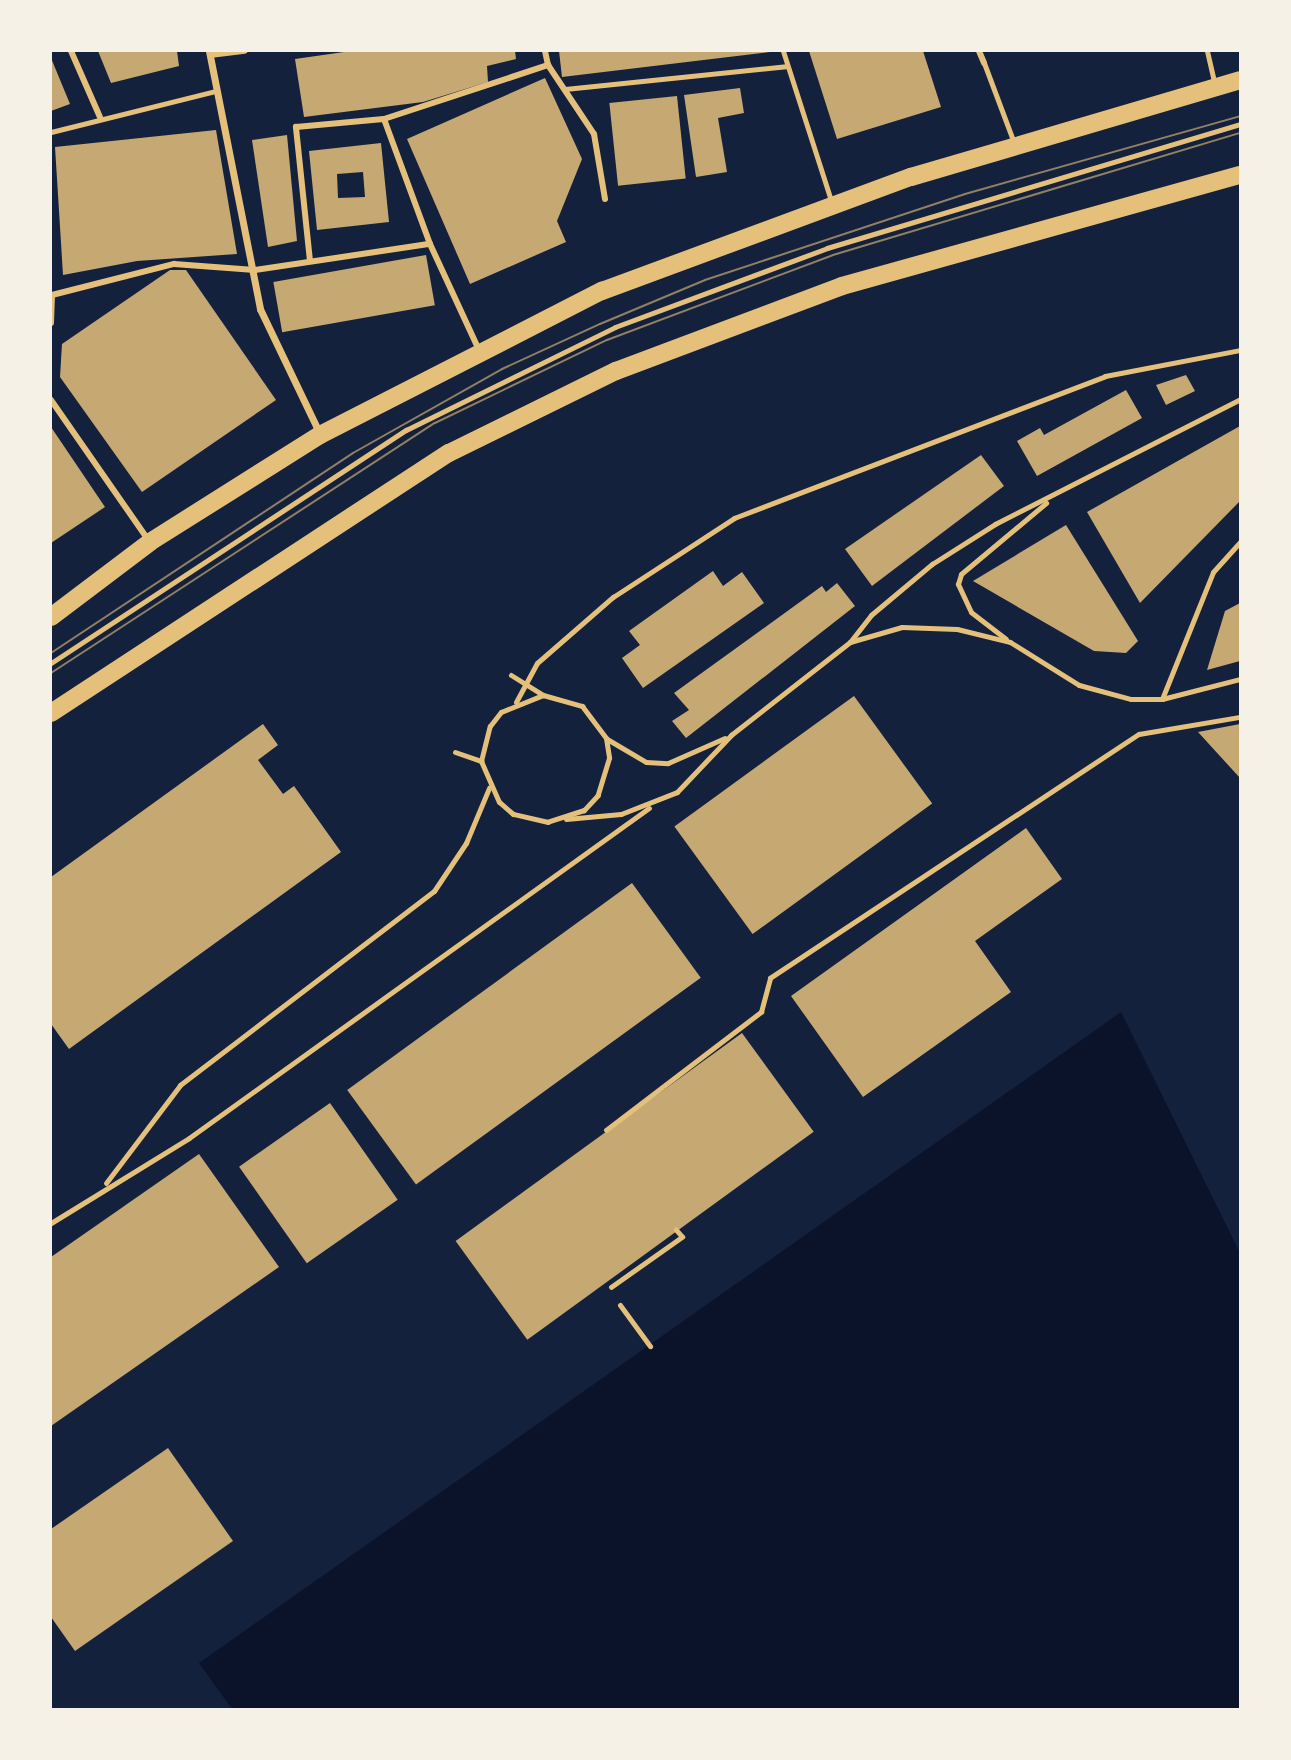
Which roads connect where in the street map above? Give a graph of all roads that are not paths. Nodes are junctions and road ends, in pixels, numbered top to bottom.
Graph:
1 (71, 51) edge
2 (245, 51) edge
3 (545, 51) edge
4 (783, 51) edge
5 (979, 51) edge
6 (1207, 51) edge
7 (210, 53) edge
8 (984, 63) joint
9 (548, 65) junction
10 (786, 66) junction
11 (1240, 80) edge
12 (1215, 86) junction
13 (565, 89) junction
14 (215, 91) junction
15 (100, 117) junction
16 (384, 119) junction
17 (1240, 124) edge
18 (51, 132) edge
19 (1015, 146) junction
20 (1240, 175) edge
21 (605, 199) dead end
22 (832, 204) junction
23 (430, 244) junction
24 (310, 261) junction
25 (255, 270) junction
26 (51, 294) edge
27 (51, 323) edge
28 (1240, 350) edge
29 (479, 351) junction
30 (1240, 399) edge
31 (51, 400) edge
32 (320, 435) junction
33 (1048, 501) junction
34 (150, 542) junction
35 (1240, 542) edge
36 (51, 617) edge
37 (850, 642) junction
38 (1010, 642) junction
39 (51, 663) edge
40 (511, 675) dead end
41 (1240, 679) edge
42 (524, 682) junction
43 (543, 695) junction
44 (1162, 699) junction
45 (516, 702) junction
46 (51, 713) edge
47 (731, 735) junction
48 (606, 738) junction
49 (455, 752) dead end
50 (481, 761) junction
51 (489, 788) junction
52 (651, 806) junction
53 (566, 819) junction
54 (104, 1186) junction
55 (51, 1223) edge
56 (620, 1305) road end
57 (650, 1346) dead end

1 - 15 street
2 - 7 street
3 - 9 street
4 - 10 lane
5 - 8 street
6 - 12 lane
7 - 14 street
8 - 19 lane
9 - 13 street
9 - 16 street
10 - 13 lane
10 - 22 lane
11 - 12 main road
12 - 19 main road
13 - 21 street
14 - 15 lane
14 - 25 street
15 - 18 lane
16 - 23 street
16 - 24 street
17 - 39 lane
19 - 22 main road
20 - 46 main road
22 - 29 main road
23 - 24 street
23 - 29 street
24 - 25 street
25 - 26 street
25 - 32 street
26 - 27 street
28 - 42 lane
29 - 32 main road
30 - 33 lane
31 - 34 street
32 - 34 main road
33 - 37 lane
33 - 38 lane
34 - 36 main road
35 - 44 lane
37 - 38 lane
37 - 47 lane
38 - 44 lane
40 - 42 lane
41 - 44 lane
42 - 43 lane
42 - 45 lane
43 - 45 lane
43 - 48 lane
45 - 50 lane
47 - 48 lane
47 - 52 lane
48 - 53 lane
49 - 50 lane
50 - 51 lane
51 - 53 lane
51 - 54 lane
52 - 53 lane
52 - 54 lane
54 - 55 lane
56 - 57 lane

